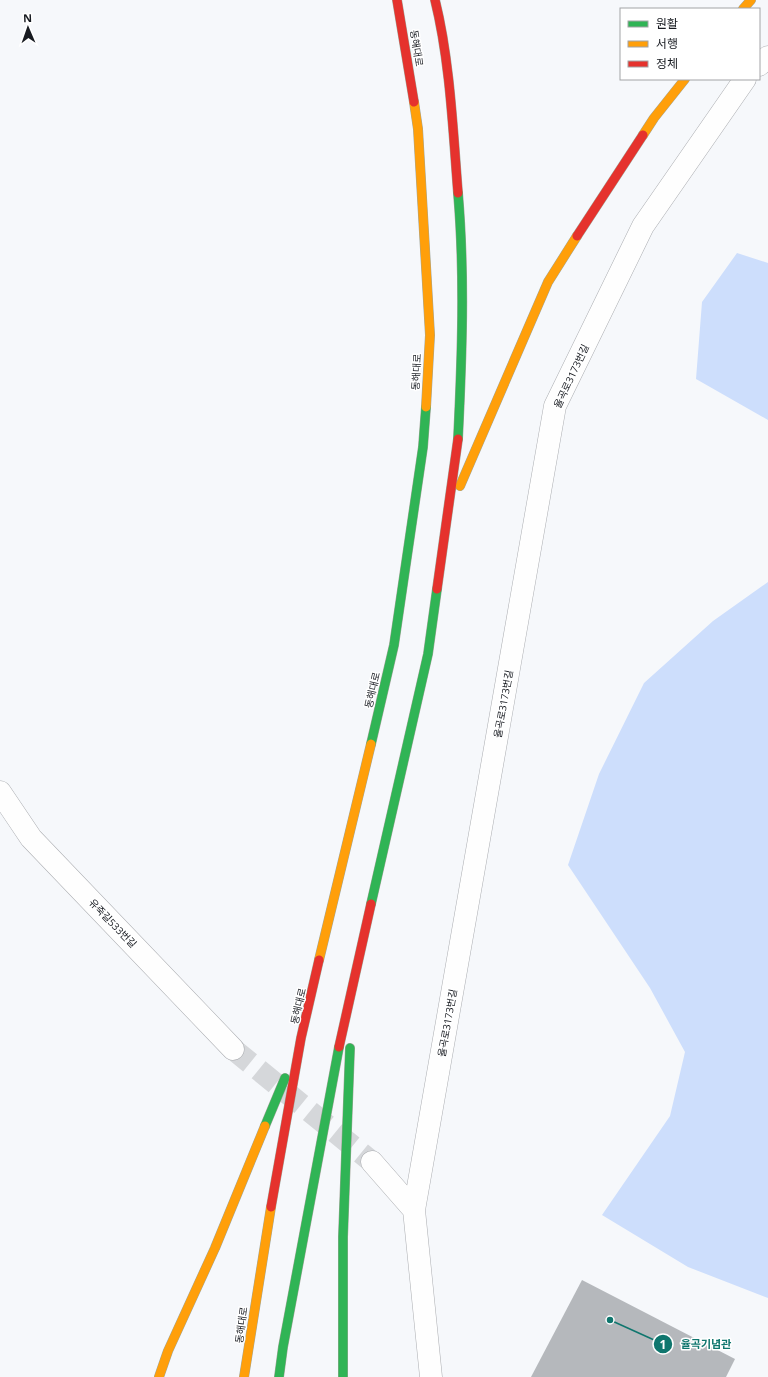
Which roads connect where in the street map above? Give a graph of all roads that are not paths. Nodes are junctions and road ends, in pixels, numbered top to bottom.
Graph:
1 (397, 0) edge
2 (435, 0) edge
3 (750, 0) edge
4 (744, 8) edge
5 (768, 57) edge
6 (760, 64) edge
7 (685, 80) edge
8 (744, 80) edge
9 (448, 513) junction
10 (0, 792) edge
11 (352, 981) junction
12 (301, 1038) junction
13 (233, 1049) tunnel mouth
14 (372, 1162) tunnel mouth
15 (414, 1210) junction
16 (159, 1377) edge
17 (244, 1377) edge
18 (279, 1377) edge
19 (343, 1377) edge
20 (431, 1377) edge

1 - 12 main road, 동해대로
2 - 9 main road
3 - 4 main road
5 - 6 street
7 - 9 main road
8 - 15 street, 율곡로3173번길
9 - 11 main road
10 - 13 street, 유죽길533번길
11 - 18 main road
11 - 19 main road
12 - 16 main road
12 - 17 main road, 동해대로
14 - 15 street
15 - 20 street, 율곡로3173번길

